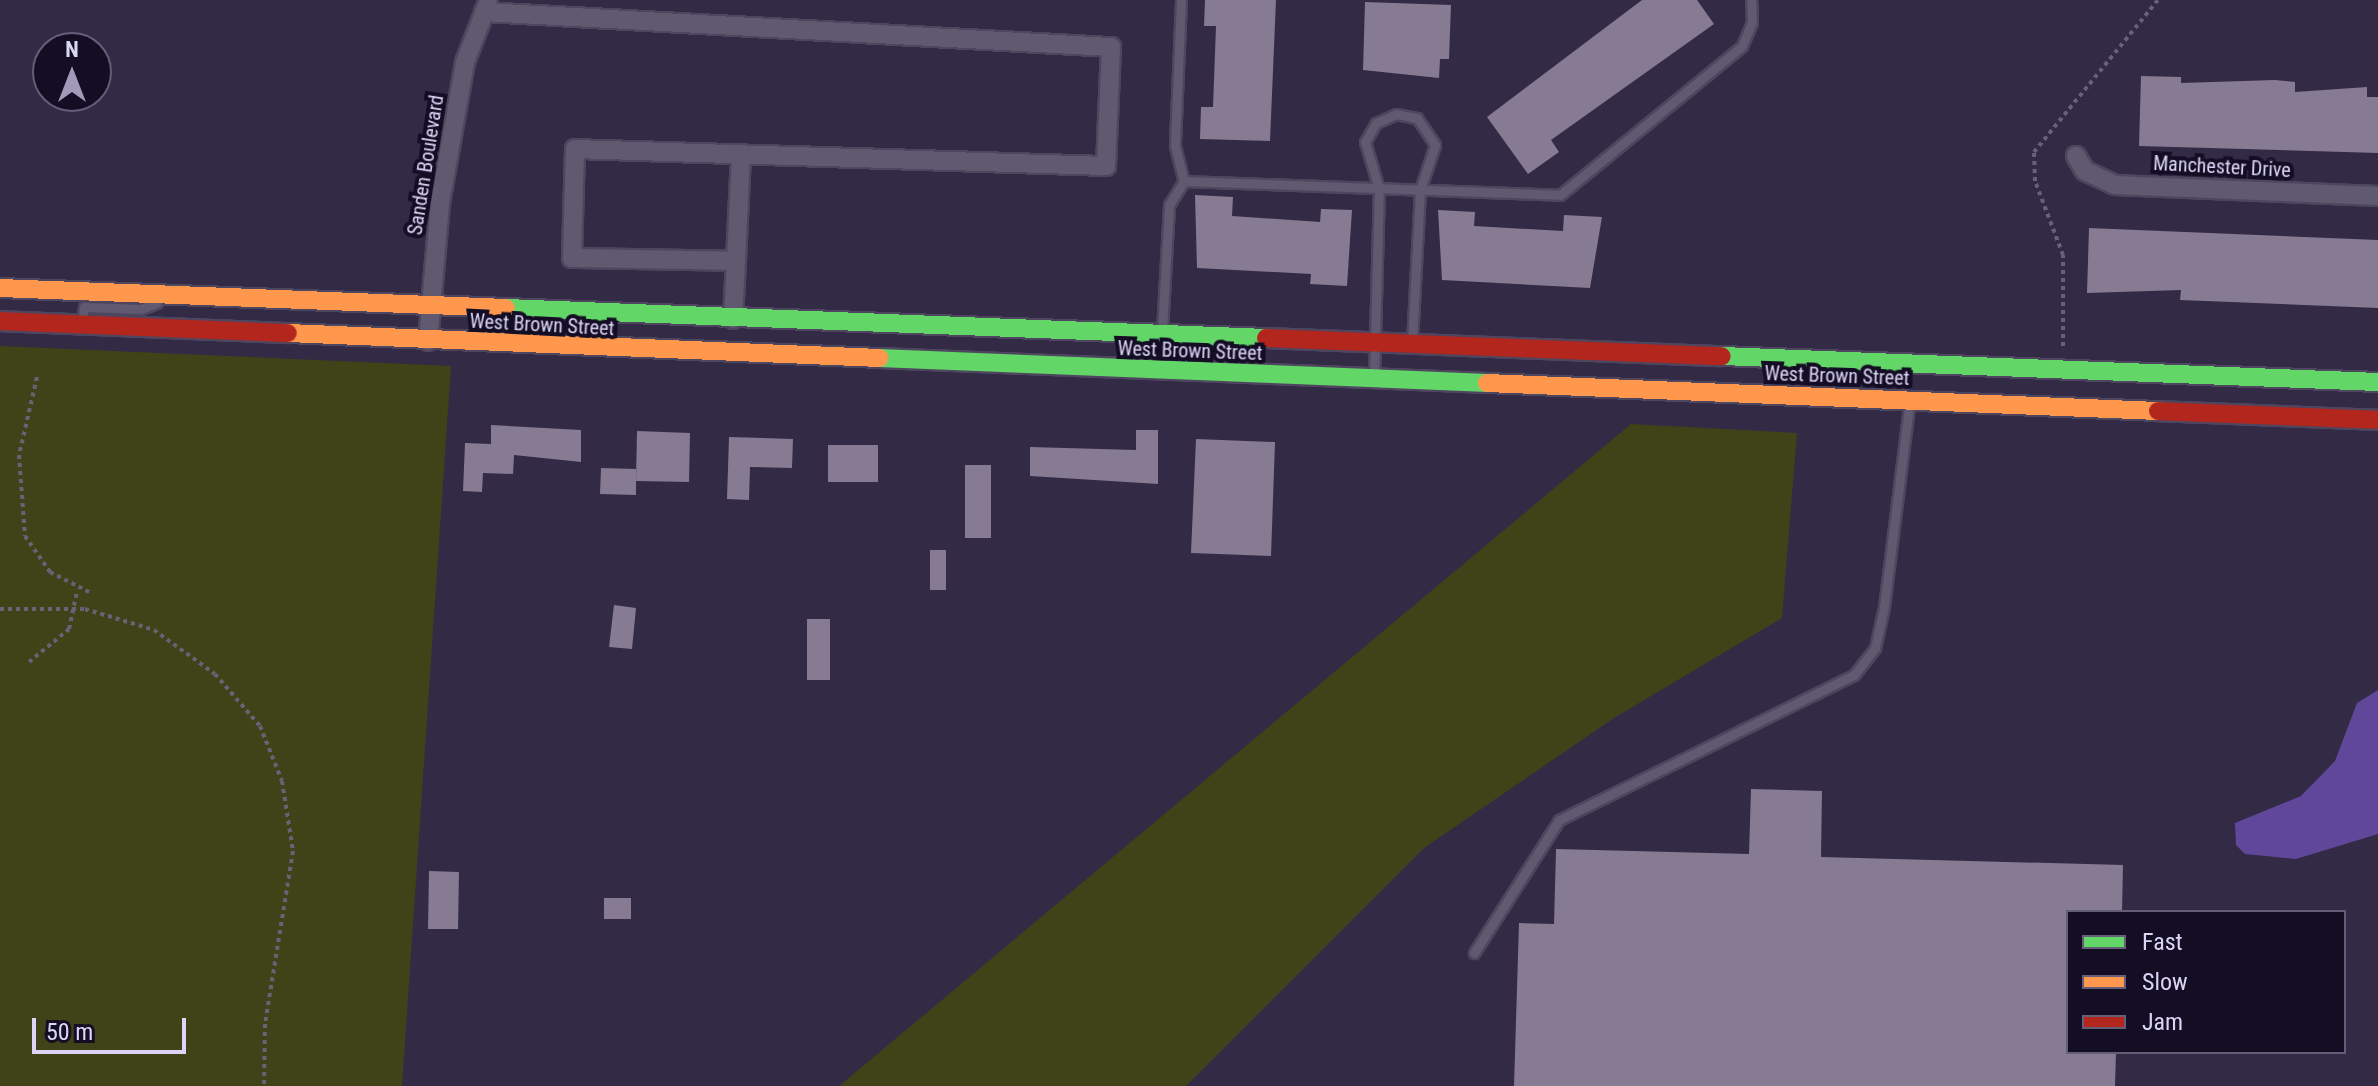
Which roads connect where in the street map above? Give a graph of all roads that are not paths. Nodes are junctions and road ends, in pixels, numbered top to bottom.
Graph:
1 (1181, 0) edge
2 (1751, 0) edge
3 (487, 6) edge
4 (741, 155) junction
5 (2076, 156) dead end
6 (1184, 181) junction
7 (1379, 189) junction
8 (1420, 190) junction
9 (2378, 196) edge
10 (736, 261) junction
11 (0, 288) edge
12 (175, 295) junction
13 (431, 306) junction
14 (0, 321) edge
15 (82, 325) junction
16 (733, 325) junction
17 (1024, 329) junction
18 (1161, 335) junction
19 (428, 341) junction
20 (1374, 343) junction
21 (1412, 349) junction
22 (1913, 364) junction
23 (1021, 366) junction
24 (1374, 373) junction
25 (2378, 382) edge
26 (1910, 401) junction
27 (2378, 420) edge
28 (1474, 953) dead end

1 - 6 lane
2 - 8 lane
3 - 4 street
3 - 13 street, Sanden Boulevard
4 - 10 street
4 - 10 street
5 - 9 street, Manchester Drive
6 - 7 lane
6 - 18 lane
7 - 8 lane
7 - 8 lane
7 - 20 lane
8 - 21 lane
10 - 16 street
11 - 12 main road, West Brown Street
12 - 13 main road, West Brown Street
12 - 15 lane
13 - 16 main road, West Brown Street
13 - 19 street, Sanden Boulevard
14 - 15 main road, West Brown Street
15 - 19 main road, West Brown Street
16 - 17 main road, West Brown Street
17 - 18 main road, West Brown Street
17 - 23 main road
18 - 20 main road, West Brown Street
19 - 23 main road, West Brown Street
20 - 21 main road, West Brown Street
20 - 24 lane
21 - 22 main road, West Brown Street
21 - 24 main road
22 - 25 main road, West Brown Street
22 - 26 main road
23 - 24 main road, West Brown Street
24 - 26 main road, West Brown Street
26 - 27 main road, West Brown Street
26 - 28 lane

